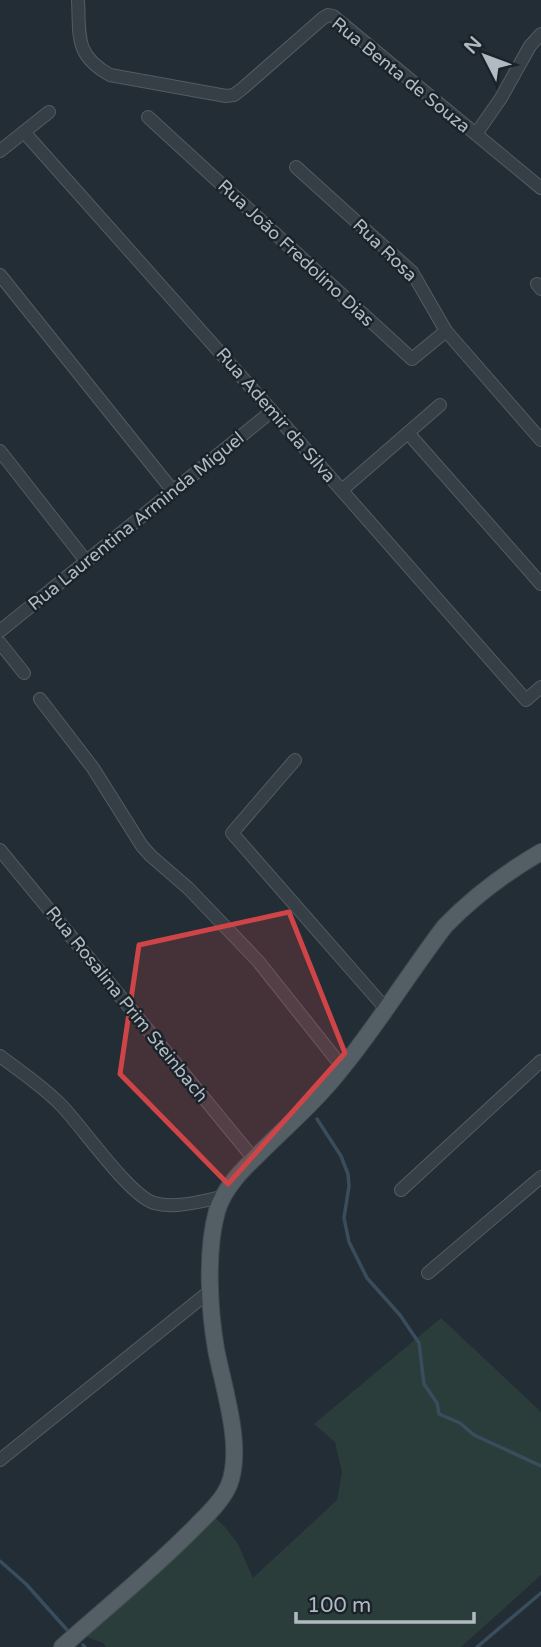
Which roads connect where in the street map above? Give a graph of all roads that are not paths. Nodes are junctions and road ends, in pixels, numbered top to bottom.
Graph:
1 (78, 0) edge
2 (541, 34) edge
3 (49, 112) dead end
4 (148, 117) dead end
5 (24, 132) junction
6 (476, 134) junction
7 (0, 151) edge
8 (296, 167) dead end
9 (541, 188) edge
10 (0, 275) edge
11 (446, 331) junction
12 (440, 405) dead end
13 (272, 411) junction
14 (408, 433) junction
15 (541, 440) edge
16 (0, 451) edge
17 (342, 490) junction
18 (173, 491) junction
19 (86, 561) junction
20 (541, 584) edge
21 (0, 631) edge
22 (0, 643) edge
23 (24, 673) dead end
24 (541, 687) edge
25 (40, 699) dead end
26 (295, 760) dead end
27 (0, 849) edge
28 (541, 852) edge
29 (386, 1009) junction
30 (0, 1056) edge
31 (541, 1061) edge
32 (343, 1068) junction
33 (254, 1159) junction
34 (541, 1177) edge
35 (401, 1190) dead end
36 (223, 1197) junction
37 (428, 1273) dead end
38 (210, 1291) junction
39 (0, 1460) edge
40 (62, 1647) edge

1 - 6 street, Rua Benta de Souza
2 - 6 street
3 - 5 street
4 - 11 street, Rua João Fredolino Dias
5 - 7 street
5 - 13 street, Rua Ademir da Silva
6 - 9 street, Rua Benta de Souza
8 - 11 street, Rua Rosa
10 - 18 street
11 - 15 street, Rua Rosa
12 - 14 street
13 - 17 street, Rua Ademir da Silva
13 - 18 street, Rua Laurentina Arminda Miguel
14 - 17 street
14 - 20 street
16 - 19 street
17 - 24 street, Rua Ademir da Silva
18 - 19 street, Rua Laurentina Arminda Miguel
19 - 21 street, Rua Laurentina Arminda Miguel
22 - 23 street
25 - 32 street
26 - 29 street
27 - 33 street, Rua Rosalina Prim Steinbach
28 - 29 main road
29 - 32 main road
30 - 36 street
31 - 35 street
32 - 33 main road
33 - 36 main road
34 - 37 street
36 - 38 main road
38 - 39 street
38 - 40 main road

